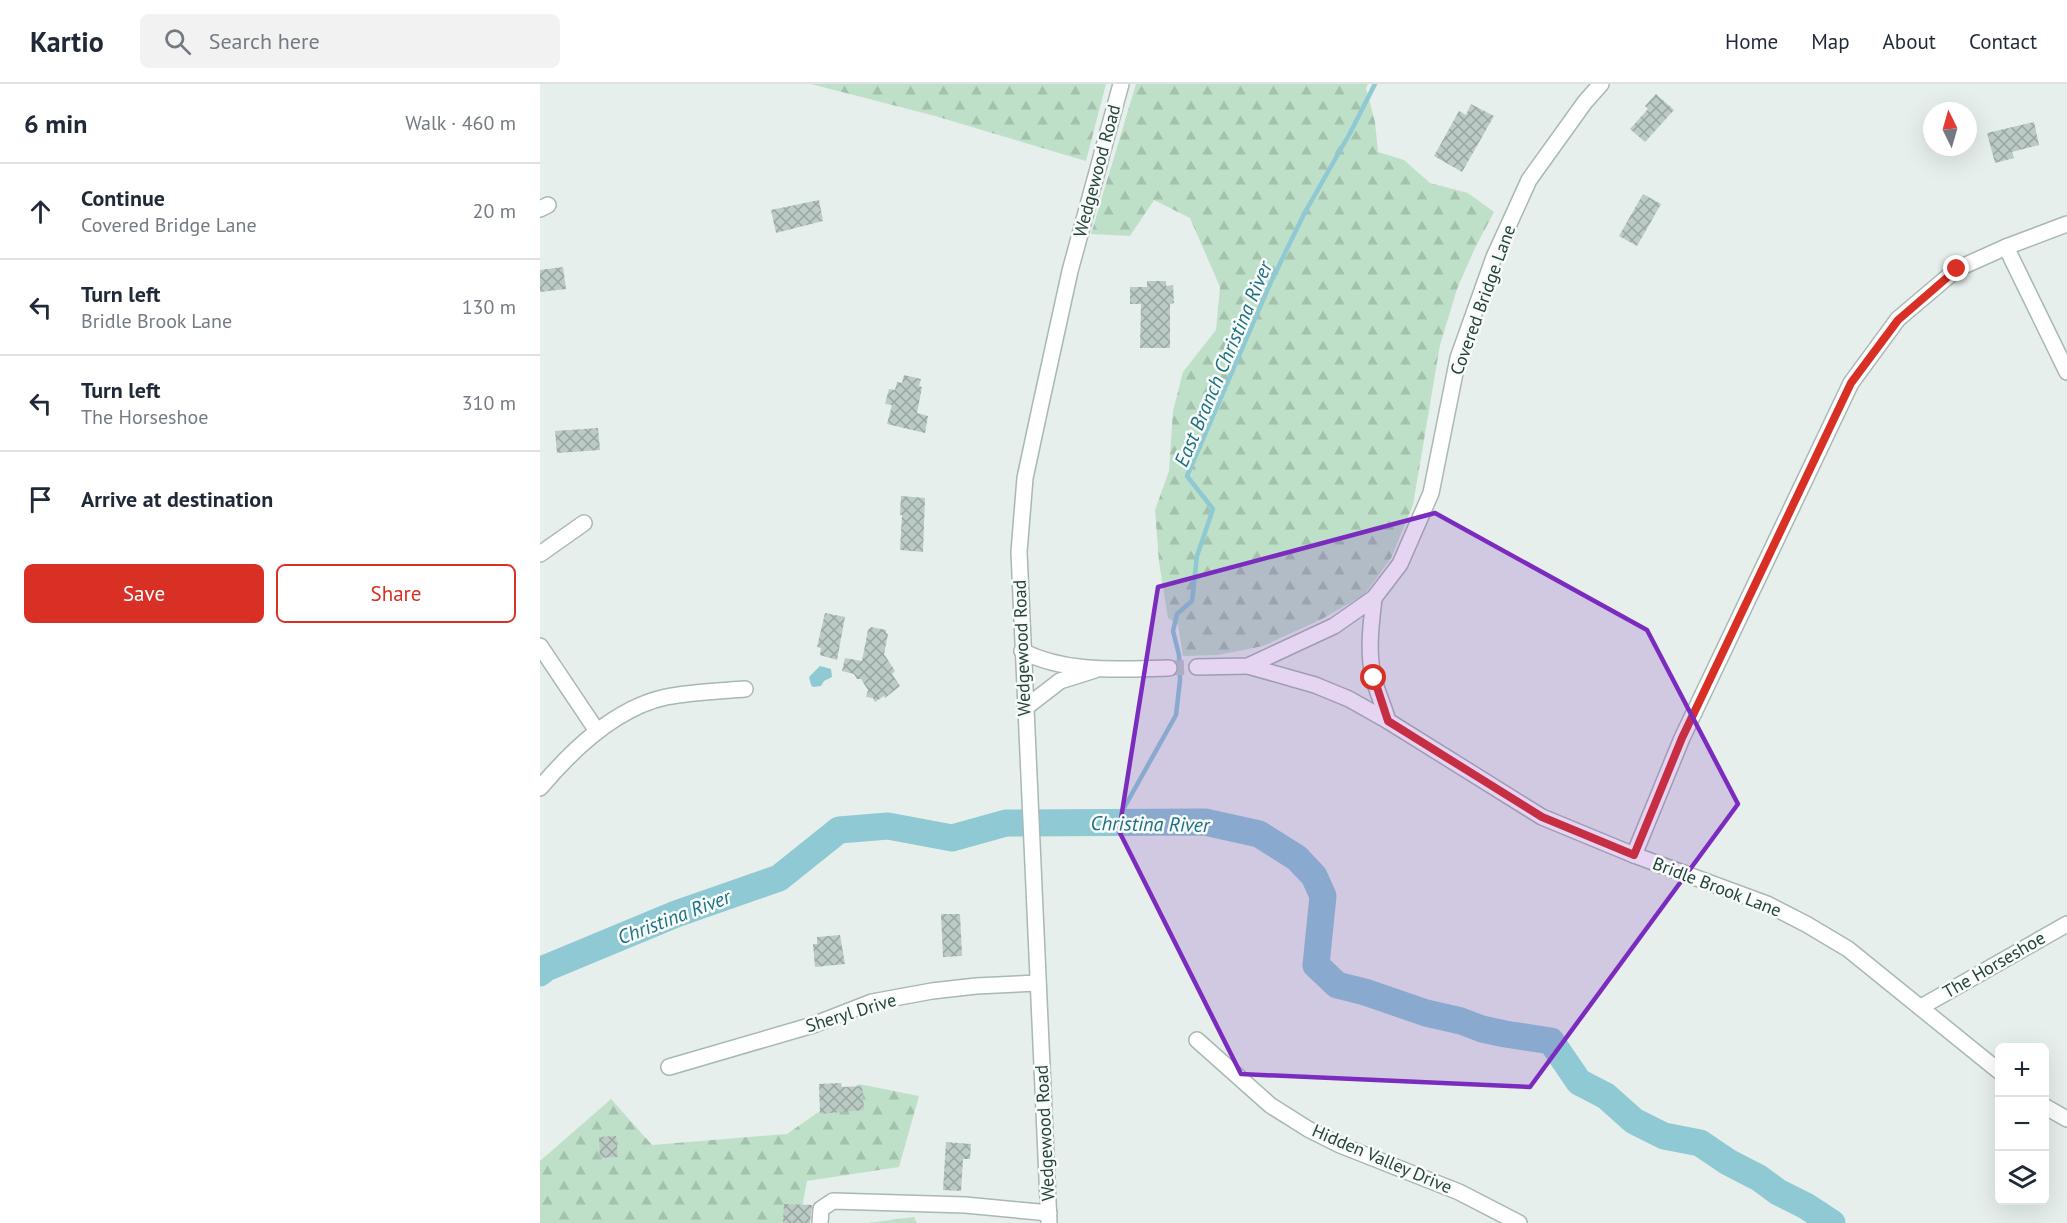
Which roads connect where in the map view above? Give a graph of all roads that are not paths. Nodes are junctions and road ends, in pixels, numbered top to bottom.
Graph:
1 (1121, 84) edge
2 (1601, 84) edge
3 (2067, 224) edge
4 (2006, 247) junction
5 (2067, 372) edge
6 (584, 523) dead end
7 (540, 554) edge
8 (1374, 598) junction
9 (540, 646) edge
10 (1022, 651) junction
11 (1248, 666) junction
12 (1197, 667) tunnel mouth
13 (1169, 668) tunnel mouth
14 (1098, 669) junction
15 (744, 688) dead end
16 (1025, 708) junction
17 (1388, 721) junction
18 (597, 731) junction
19 (540, 788) edge
20 (1634, 855) junction
21 (2067, 924) edge
22 (1038, 983) junction
23 (1921, 1007) junction
24 (1197, 1040) dead end
25 (669, 1067) dead end
26 (1995, 1068) edge
27 (2049, 1109) edge
28 (2067, 1119) edge
29 (1049, 1218) edge
30 (820, 1223) edge
31 (1519, 1223) edge

1 - 10 street, Wedgewood Road
2 - 8 street, Covered Bridge Lane
3 - 4 street
4 - 5 street
4 - 20 street
6 - 7 street
8 - 11 street, Covered Bridge Lane
8 - 17 street
9 - 18 street
10 - 14 street
10 - 16 street, Wedgewood Road
11 - 12 street, Covered Bridge Lane
11 - 17 street, Bridle Brook Lane
13 - 14 street
14 - 16 street
15 - 18 street
16 - 22 street, Wedgewood Road
17 - 20 street, Bridle Brook Lane
18 - 19 street
20 - 23 street, Bridle Brook Lane
21 - 23 street, The Horseshoe
22 - 25 street, Sheryl Drive
22 - 29 street, Wedgewood Road
23 - 26 street, Bridle Brook Lane
24 - 31 street, Hidden Valley Drive
27 - 28 street
29 - 30 street

